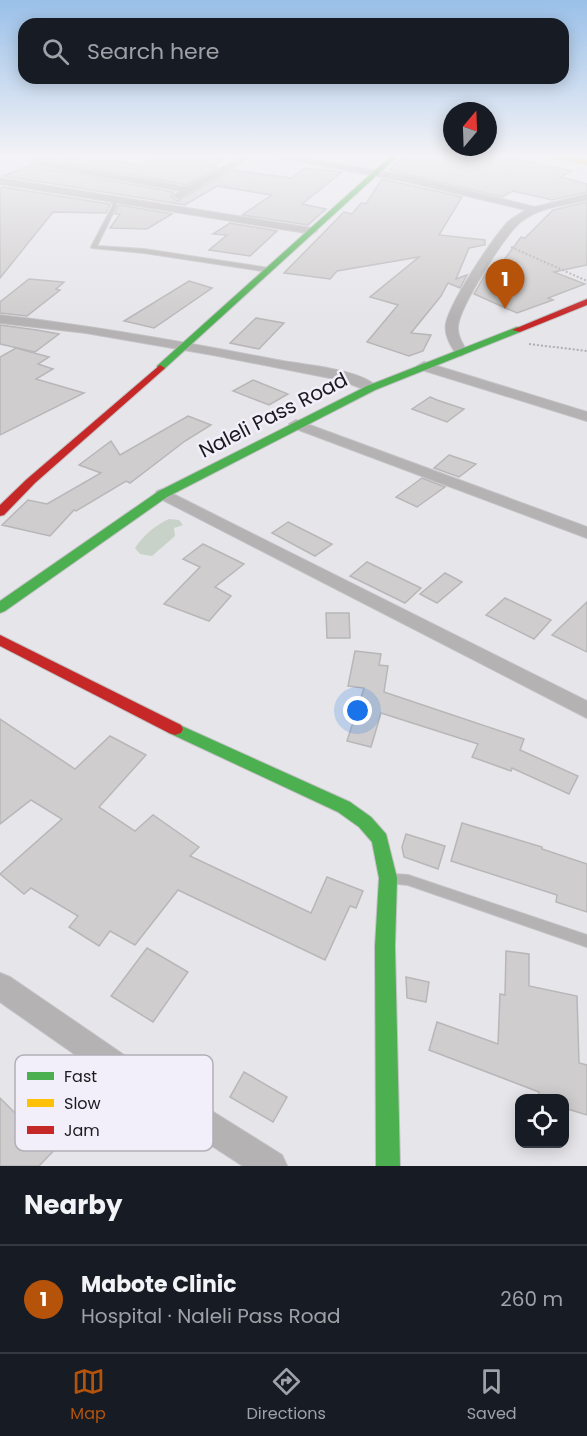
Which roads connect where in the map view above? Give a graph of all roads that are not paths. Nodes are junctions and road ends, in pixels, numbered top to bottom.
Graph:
1 (113, 209) edge
2 (182, 209) edge
3 (336, 209) edge
4 (533, 209) edge
5 (312, 231) junction
6 (269, 270) junction
7 (586, 304) edge
8 (1, 320) edge
9 (186, 346) junction
10 (461, 352) junction
11 (424, 366) junction
12 (371, 388) junction
13 (587, 417) edge
14 (296, 424) junction
15 (163, 494) junction
16 (0, 512) edge
17 (587, 534) edge
18 (0, 608) edge
19 (0, 640) edge
20 (587, 710) edge
21 (388, 878) junction
22 (587, 941) edge
23 (0, 986) edge
24 (100, 1055) edge
25 (213, 1129) edge
26 (271, 1166) edge
27 (388, 1166) edge

1 - 6 lane
2 - 5 street
3 - 5 street
4 - 10 street
5 - 6 street
6 - 9 street
7 - 10 street, Naleli Pass Road
8 - 9 street
9 - 12 street
9 - 16 street
10 - 11 street, Naleli Pass Road
11 - 12 street, Naleli Pass Road
11 - 13 street
12 - 14 street, Naleli Pass Road
14 - 15 street, Naleli Pass Road
14 - 17 street
15 - 18 street, Naleli Pass Road
15 - 20 street
19 - 21 street
21 - 22 lane
21 - 27 street
23 - 24 street
25 - 26 street

